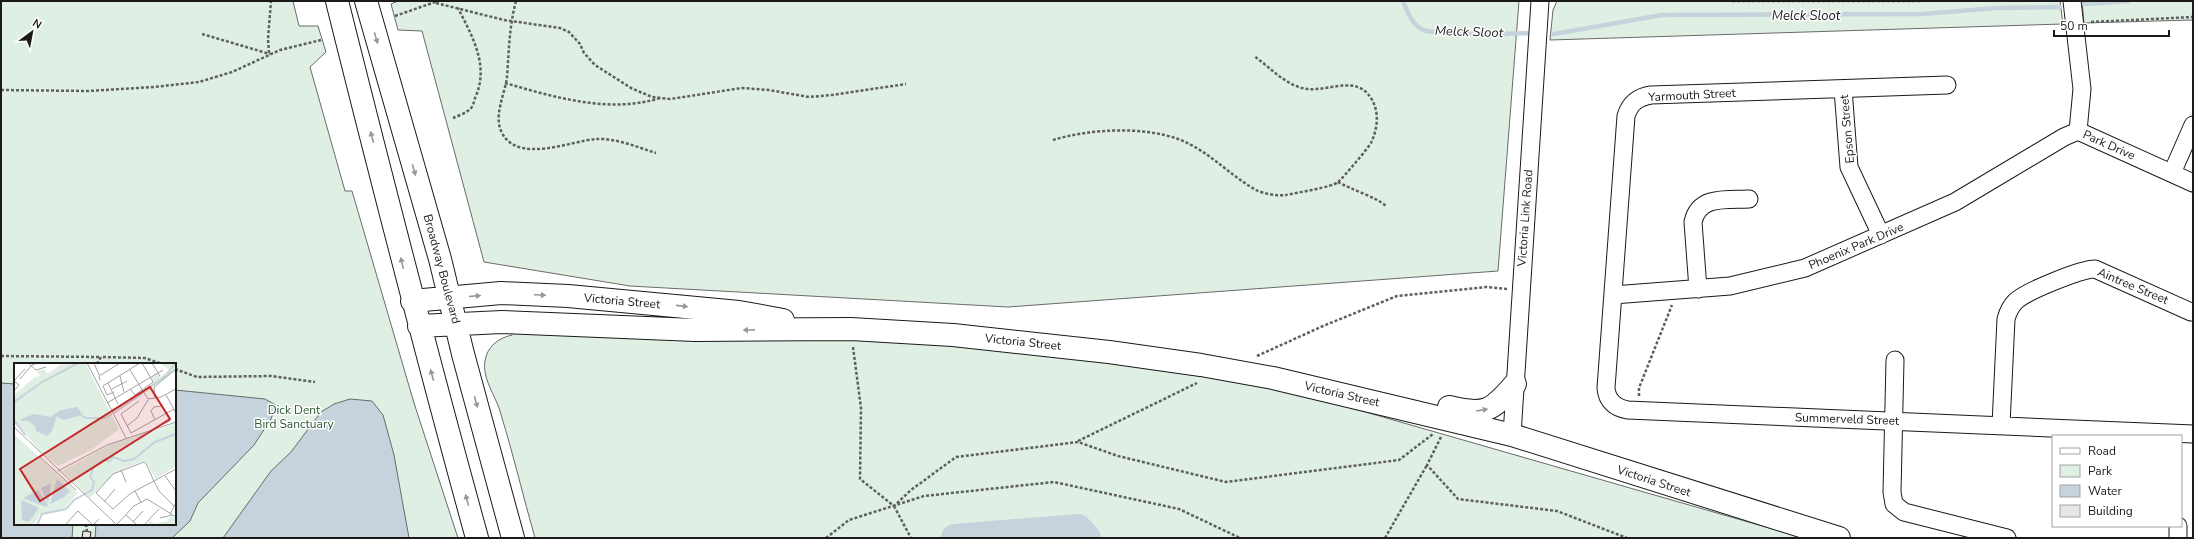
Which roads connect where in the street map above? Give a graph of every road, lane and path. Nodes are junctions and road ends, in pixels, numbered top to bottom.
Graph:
1 (272, 1) edge
2 (337, 1) edge
3 (366, 1) edge
4 (516, 1) edge
5 (1540, 1) edge
6 (1732, 1) edge
7 (1922, 1) edge
8 (2072, 1) edge
9 (437, 2) edge
10 (458, 8) junction
11 (395, 16) dead end
12 (2193, 17) edge
13 (510, 21) junction
14 (2074, 23) junction
15 (202, 34) dead end
16 (321, 40) dead end
17 (270, 54) junction
18 (1254, 56) dead end
19 (505, 83) junction
20 (906, 84) dead end
21 (1947, 85) dead end
22 (1843, 89) junction
23 (1, 90) edge
24 (661, 98) junction
25 (454, 118) dead end
26 (2193, 125) edge
27 (2078, 131) junction
28 (1053, 140) dead end
29 (656, 153) dead end
30 (2172, 173) junction
31 (1338, 182) junction
32 (2193, 183) edge
33 (1750, 199) dead end
34 (1386, 206) dead end
35 (1881, 235) junction
36 (1698, 289) junction
37 (1678, 290) junction
38 (1521, 291) junction
39 (1612, 295) junction
40 (450, 298) junction
41 (412, 301) junction
42 (2191, 312) dead end
43 (456, 324) junction
44 (419, 326) junction
45 (840, 328) junction
46 (1, 356) edge
47 (101, 357) junction
48 (1895, 360) dead end
49 (98, 363) edge
50 (159, 363) edge
51 (176, 369) edge
52 (1228, 369) junction
53 (1201, 381) dead end
54 (316, 382) dead end
55 (1515, 384) junction
56 (1375, 402) junction
57 (1639, 410) junction
58 (1451, 420) junction
59 (1893, 421) junction
60 (2001, 425) junction
61 (1512, 435) junction
62 (2185, 435) edge
63 (1078, 442) junction
64 (1427, 465) junction
65 (894, 506) junction
66 (86, 525) edge
67 (2178, 527) edge
68 (87, 532) dead end
69 (477, 538) edge
70 (514, 538) edge
71 (826, 538) edge
72 (911, 538) edge
73 (1240, 538) edge
74 (1385, 538) edge
75 (1627, 538) edge
76 (1839, 538) edge
77 (2007, 538) edge
78 (2178, 538) edge

1 - 17 path
41 -> 2 main road
3 -> 40 main road, Broadway Boulevard
4 - 13 path
5 - 38 street, Victoria Link Road
6 - 7 path
8 - 14 street, Park Drive
9 - 10 path
9 - 11 path
10 - 13 path
10 - 25 path
12 - 14 path
13 - 19 path
13 - 24 path
14 - 27 street, Park Drive
15 - 17 path
16 - 17 path
17 - 23 path
18 - 31 path
19 - 24 path
19 - 29 path
20 - 24 path
21 - 22 street, Yarmouth Street
22 - 35 street, Epson Street
22 - 39 street, Yarmouth Street
26 - 30 street
27 - 30 street, Park Drive
27 - 35 street, Phoenix Park Drive
28 - 31 path
30 - 32 street, Park Drive
31 - 34 path
33 - 36 street
35 - 36 street, Phoenix Park Drive
36 - 37 street, Phoenix Park Drive
37 - 39 street, Phoenix Park Drive
37 - 57 path
38 - 52 path
38 - 55 street, Victoria Link Road
39 - 57 street, Summerveld Street
40 - 41 main road, Victoria Street
40 - 43 main road, Broadway Boulevard
40 -> 45 main road, Victoria Street
41 - 44 main road
42 - 60 street, Aintree Street
43 - 44 main road, Victoria Street
45 -> 43 main road, Victoria Street
43 -> 70 main road, Broadway Boulevard
69 -> 44 main road
45 - 52 main road, Victoria Street
45 - 65 path
46 - 47 path
47 - 49 path
47 - 50 path
48 - 59 street
51 - 54 path
52 - 56 main road, Victoria Street
53 - 63 path
56 -> 55 main road
55 - 61 street, Victoria Link Road
56 - 58 main road, Victoria Street
57 - 59 street, Summerveld Street
58 - 61 main road, Victoria Street
58 - 63 path
58 - 64 path
59 - 60 street, Summerveld Street
59 - 77 street
60 - 62 street, Summerveld Street
61 - 76 main road, Victoria Street
63 - 65 path
64 - 74 path
64 - 75 path
65 - 71 path
65 - 72 path
65 - 73 path
66 - 68 path
67 - 78 street

